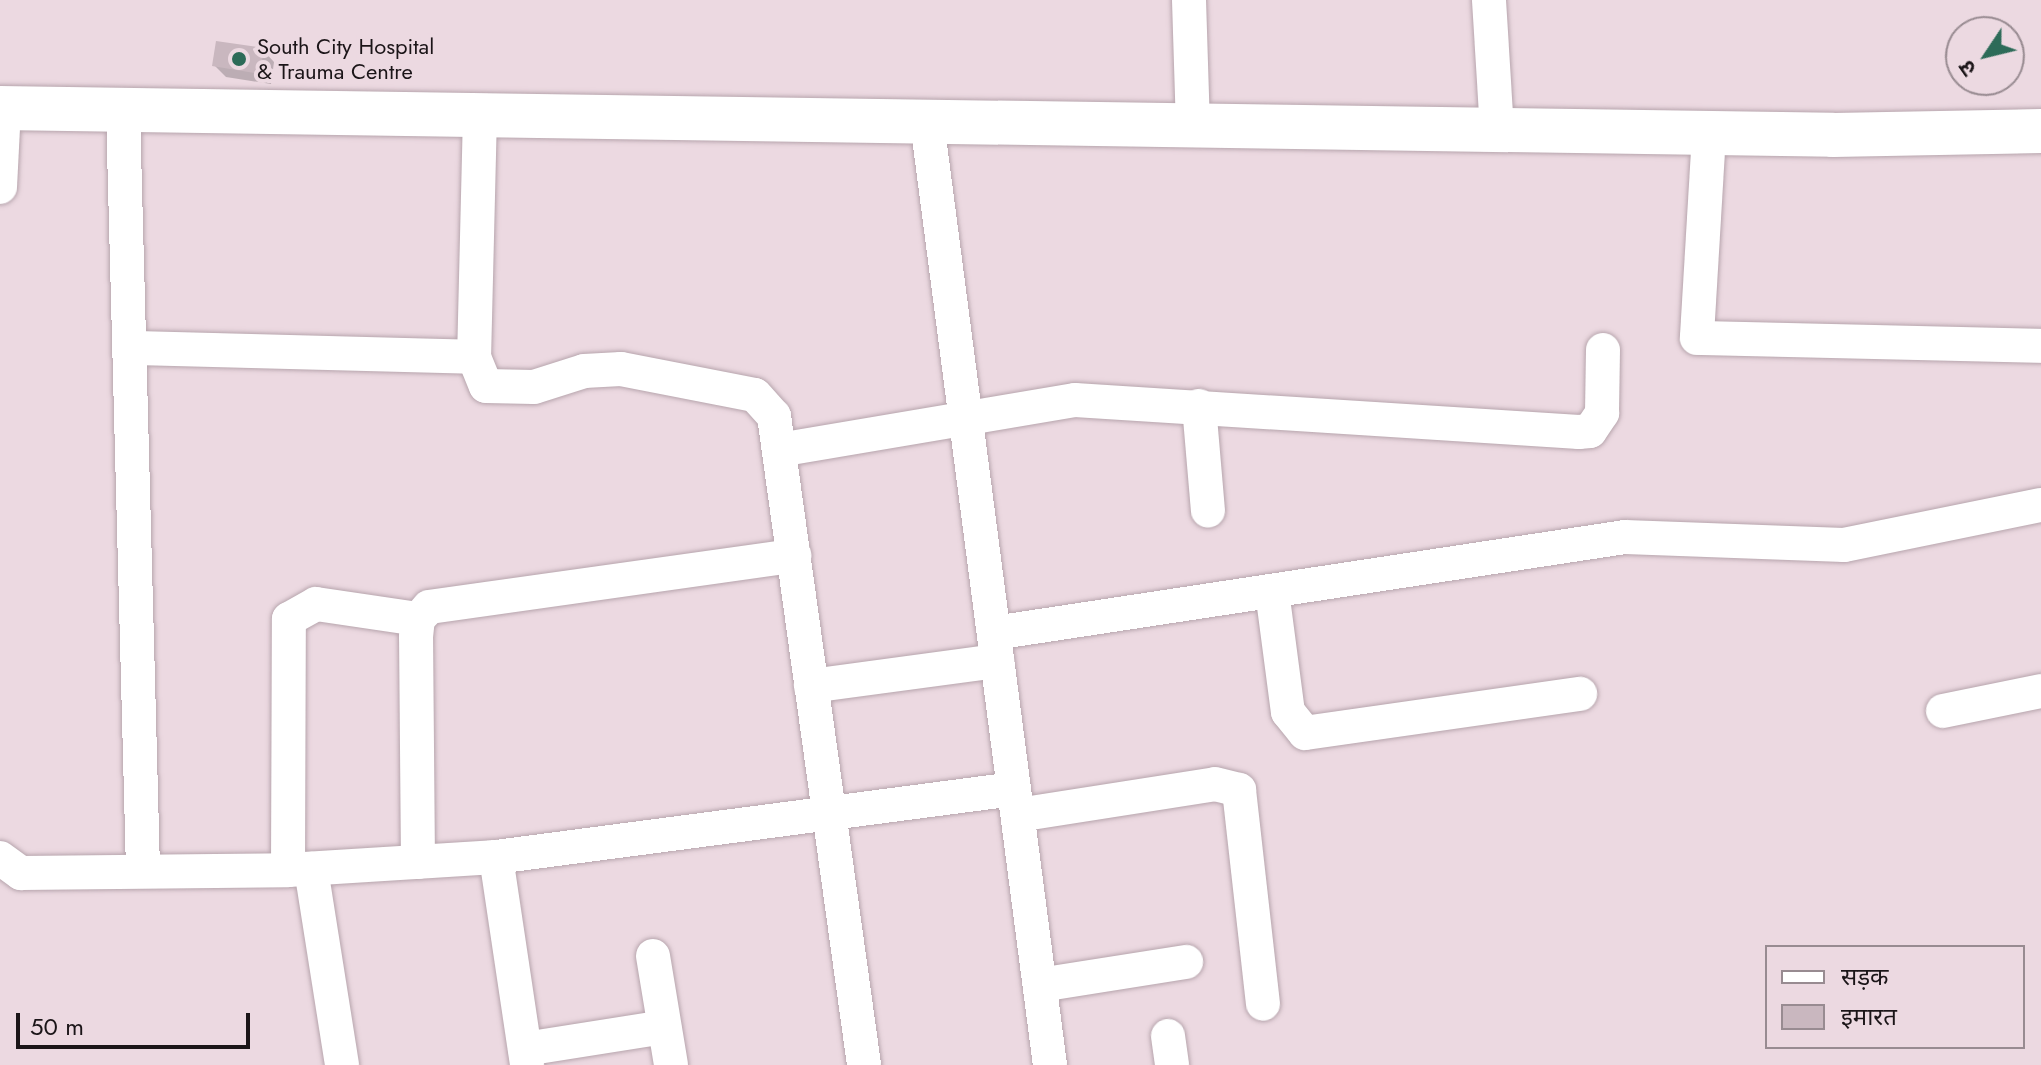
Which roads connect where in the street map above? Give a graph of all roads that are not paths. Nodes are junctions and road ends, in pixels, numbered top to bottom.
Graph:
1 (1189, 0) edge
2 (1489, 0) edge
3 (2, 108) edge
4 (123, 111) junction
5 (480, 114) junction
6 (927, 122) junction
7 (1193, 127) junction
8 (1497, 131) junction
9 (2041, 131) edge
10 (1709, 134) junction
11 (0, 187) edge
12 (2041, 346) edge
13 (134, 348) junction
14 (1603, 350) dead end
15 (474, 357) junction
16 (1199, 406) junction
17 (965, 415) junction
18 (779, 450) junction
19 (2041, 505) edge
20 (1208, 511) dead end
21 (794, 556) junction
22 (1272, 591) junction
23 (418, 619) junction
24 (996, 647) junction
25 (811, 686) junction
26 (2041, 691) edge
27 (1580, 694) dead end
28 (1943, 711) dead end
29 (1016, 802) junction
30 (828, 808) junction
31 (496, 857) junction
32 (0, 858) edge
33 (418, 862) junction
34 (299, 870) junction
35 (143, 871) junction
36 (653, 956) dead end
37 (1186, 962) dead end
38 (1040, 985) junction
39 (1263, 1004) dead end
40 (664, 1027) junction
41 (526, 1057) edge
42 (342, 1065) edge
43 (671, 1065) edge
44 (864, 1065) edge
45 (1050, 1065) edge

1 - 7 street
2 - 8 street
3 - 4 street
3 - 11 street
4 - 5 street
4 - 13 street
5 - 6 street
5 - 15 street
6 - 7 street
6 - 17 street
7 - 8 street
8 - 10 street
9 - 10 street
10 - 12 street
13 - 15 street
13 - 35 street
14 - 16 street
15 - 18 street
16 - 17 street
16 - 20 street
17 - 18 street
17 - 24 street
18 - 21 street
19 - 22 street
21 - 23 street
21 - 25 street
22 - 24 street
22 - 27 street
23 - 33 street
23 - 34 street
24 - 25 street
24 - 29 street
25 - 30 street
26 - 28 street
29 - 30 street
29 - 38 street
29 - 39 street
30 - 31 street
30 - 44 street
31 - 33 street
31 - 41 street
32 - 35 street
33 - 34 street
34 - 35 street
34 - 42 street
36 - 40 street
37 - 38 street
38 - 45 street
40 - 41 street
40 - 43 street

